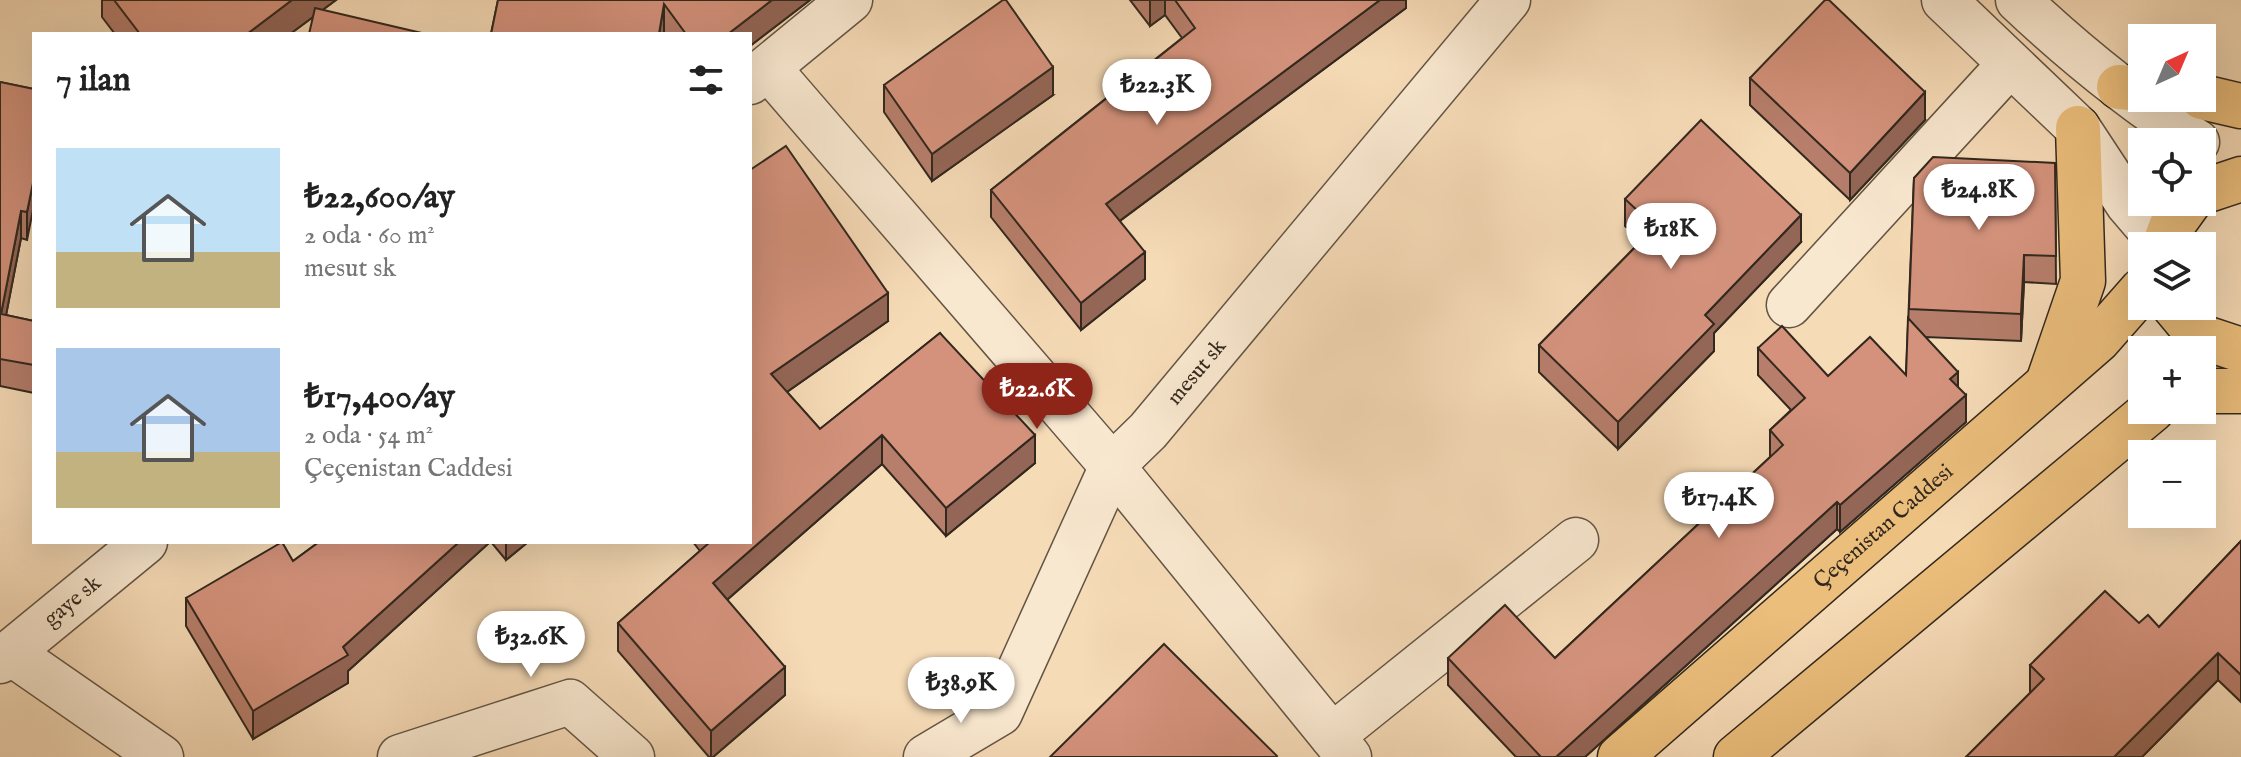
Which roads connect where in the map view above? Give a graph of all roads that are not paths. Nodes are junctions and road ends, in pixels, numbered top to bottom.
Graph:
1 (850, 0) edge
2 (1508, 0) edge
3 (1944, 0) edge
4 (2018, 0) edge
5 (2010, 64) junction
6 (759, 75) edge
7 (2128, 87) edge
8 (2216, 100) edge
9 (2241, 106) edge
10 (2160, 112) edge
11 (2078, 128) junction
12 (2180, 128) edge
13 (2216, 155) edge
14 (2241, 171) edge
15 (2241, 179) edge
16 (2216, 187) edge
17 (2152, 232) edge
18 (1789, 305) dead end
19 (2128, 306) edge
20 (2186, 320) edge
21 (2222, 355) edge
22 (2047, 385) junction
23 (2216, 391) edge
24 (2241, 391) edge
25 (2139, 424) edge
26 (1112, 466) junction
27 (1576, 540) dead end
28 (143, 544) edge
29 (5, 657) edge
30 (1000, 713) junction
31 (1341, 747) edge
32 (161, 757) edge
33 (400, 757) edge
34 (632, 757) edge
35 (926, 757) edge
36 (987, 757) edge
37 (1620, 757) edge
38 (1736, 757) edge

1 - 6 street
2 - 26 street, mesut sk
3 - 5 street
4 - 7 street
5 - 11 street
5 - 18 street
6 - 26 street
8 - 9 main road
10 - 12 street
11 - 17 street
11 - 22 main road
13 - 14 street
15 - 16 main road
19 - 22 main road, Çeçenistan Caddesi
20 - 21 main road
22 - 37 main road, Çeçenistan Caddesi
23 - 24 main road
25 - 38 main road
26 - 30 street, mesut sk
26 - 31 street
27 - 31 street
28 - 29 street, gaye sk
29 - 32 street
30 - 35 street
30 - 36 street, mesut sk
33 - 34 street

